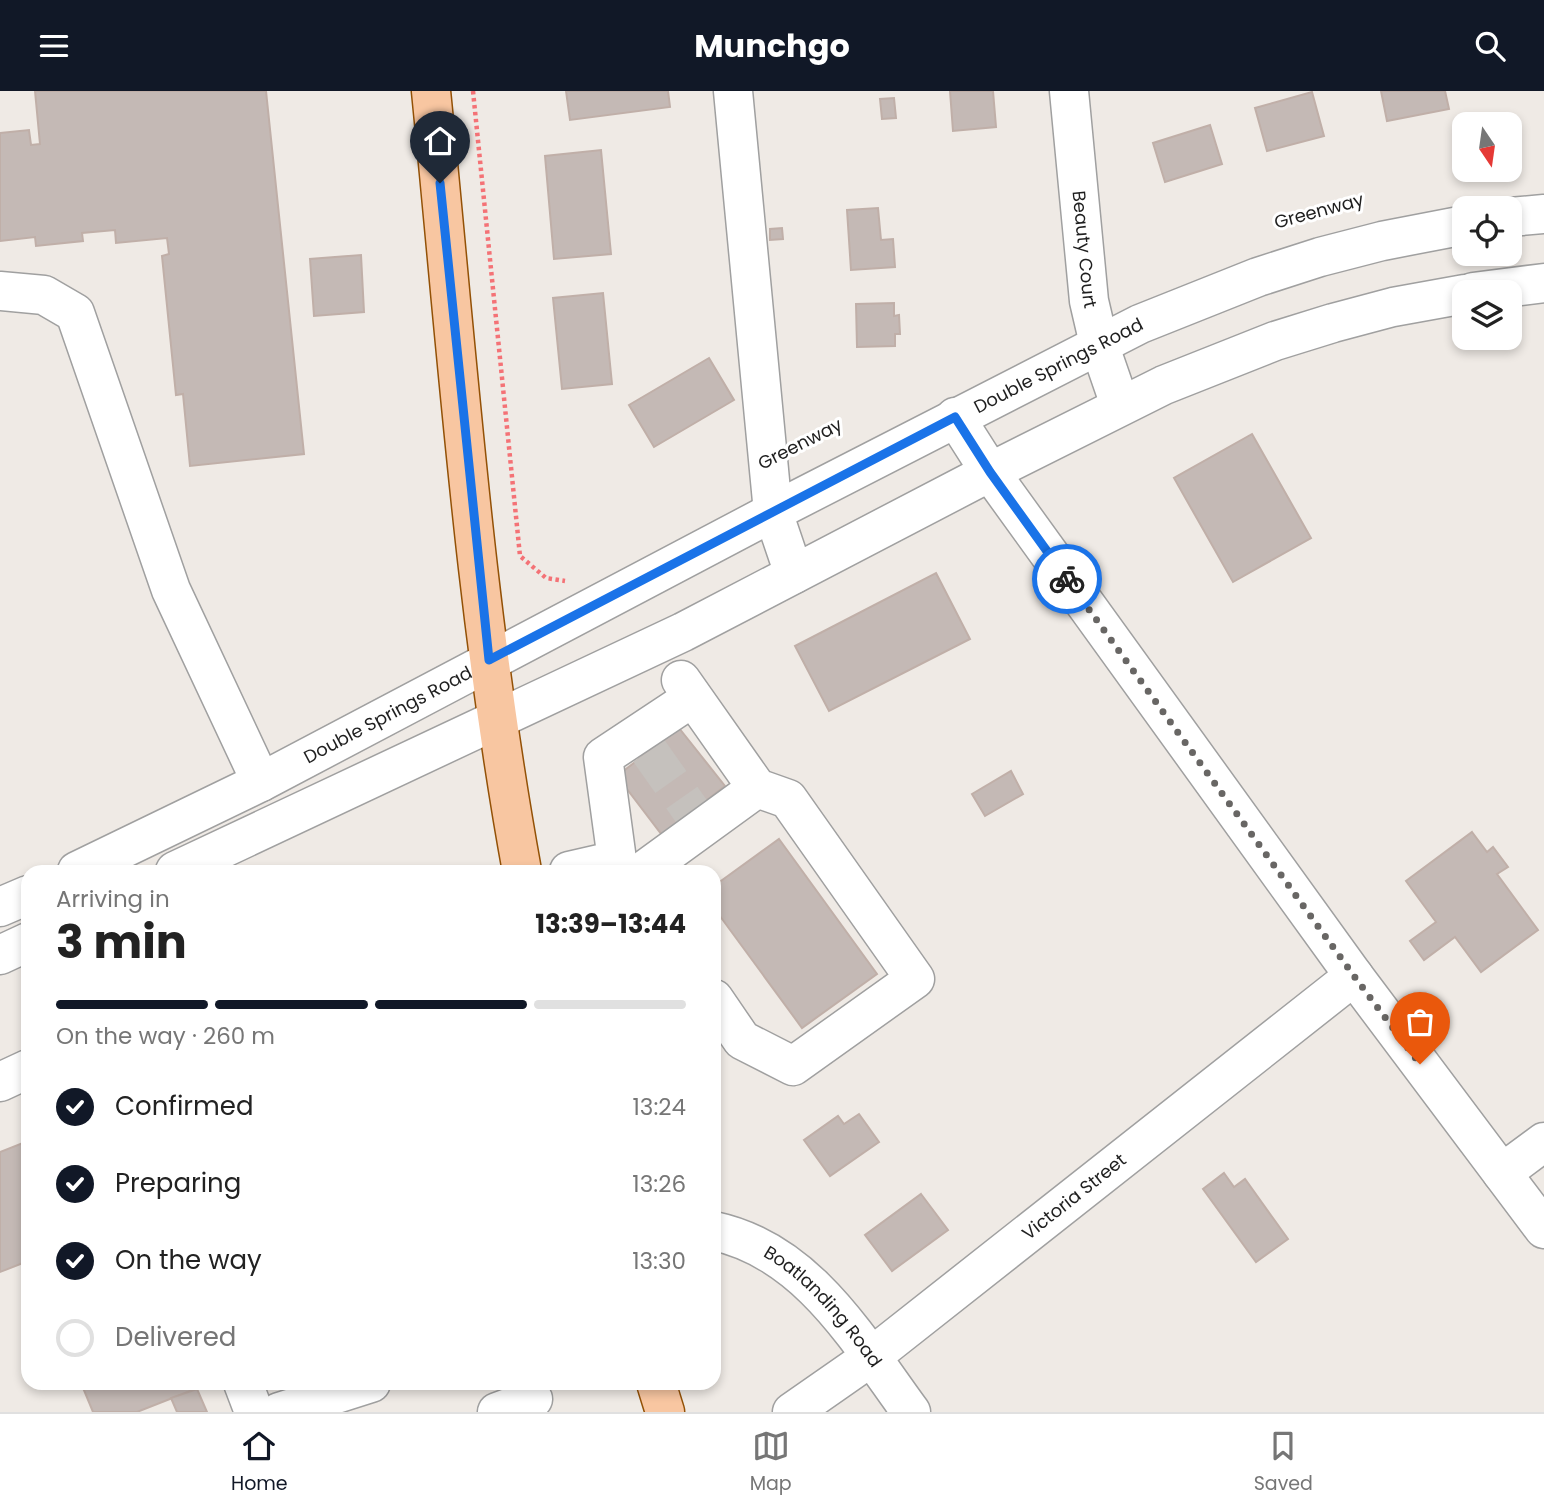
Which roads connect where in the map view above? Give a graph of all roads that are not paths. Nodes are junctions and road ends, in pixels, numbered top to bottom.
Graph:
1 (431, 91) edge
2 (733, 91) edge
3 (1069, 91) edge
4 (1544, 213) edge
5 (1522, 216) edge
6 (1452, 228) edge
7 (1544, 283) edge
8 (1522, 286) edge
9 (0, 291) edge
10 (1452, 296) edge
11 (1099, 344) junction
12 (1120, 405) junction
13 (955, 417) junction
14 (990, 472) junction
15 (773, 512) junction
16 (794, 573) junction
17 (682, 632) junction
18 (635, 655) junction
19 (489, 660) junction
20 (687, 689) junction
21 (497, 719) junction
22 (261, 782) junction
23 (757, 788) junction
24 (89, 865) edge
25 (188, 865) edge
26 (521, 865) edge
27 (628, 865) edge
28 (633, 865) edge
29 (21, 898) edge
30 (0, 907) edge
31 (21, 945) edge
32 (0, 955) edge
33 (1354, 976) junction
34 (721, 1022) edge
35 (728, 1044) edge
36 (21, 1072) edge
37 (0, 1081) edge
38 (1544, 1142) edge
39 (1502, 1173) junction
40 (1544, 1229) edge
41 (721, 1233) edge
42 (871, 1357) junction
43 (246, 1390) edge
44 (349, 1390) edge
45 (658, 1390) edge
46 (531, 1398) edge
47 (254, 1412) edge
48 (279, 1412) edge
49 (498, 1412) edge
50 (666, 1412) edge
51 (792, 1412) edge
52 (911, 1412) edge

1 - 19 main road
2 - 15 street
3 - 11 street, Beauty Court
4 - 5 street
6 - 11 street, Double Springs Road
7 - 8 street
9 - 22 street
10 - 12 street
11 - 12 street, Beauty Court
11 - 13 street, Double Springs Road
12 - 14 street
13 - 14 street
13 - 15 street, Double Springs Road
14 - 16 street
14 - 33 street
15 - 16 street
15 - 19 street, Double Springs Road
16 - 17 street
17 - 18 street
17 - 20 street
18 - 20 street
18 - 21 street
19 - 21 main road
19 - 22 street, Double Springs Road
20 - 23 street
20 - 27 street
21 - 25 street
21 - 26 main road
22 - 24 street, Double Springs Road
23 - 28 street
23 - 35 street
29 - 30 street
31 - 32 street
33 - 39 street
33 - 42 street, Victoria Street
34 - 35 street
36 - 37 street
38 - 39 street
39 - 40 street
41 - 42 street, Boatlanding Road
42 - 51 street, Victoria Street
42 - 52 street, Boatlanding Road
43 - 47 street
44 - 48 street
45 - 50 main road
46 - 49 street

